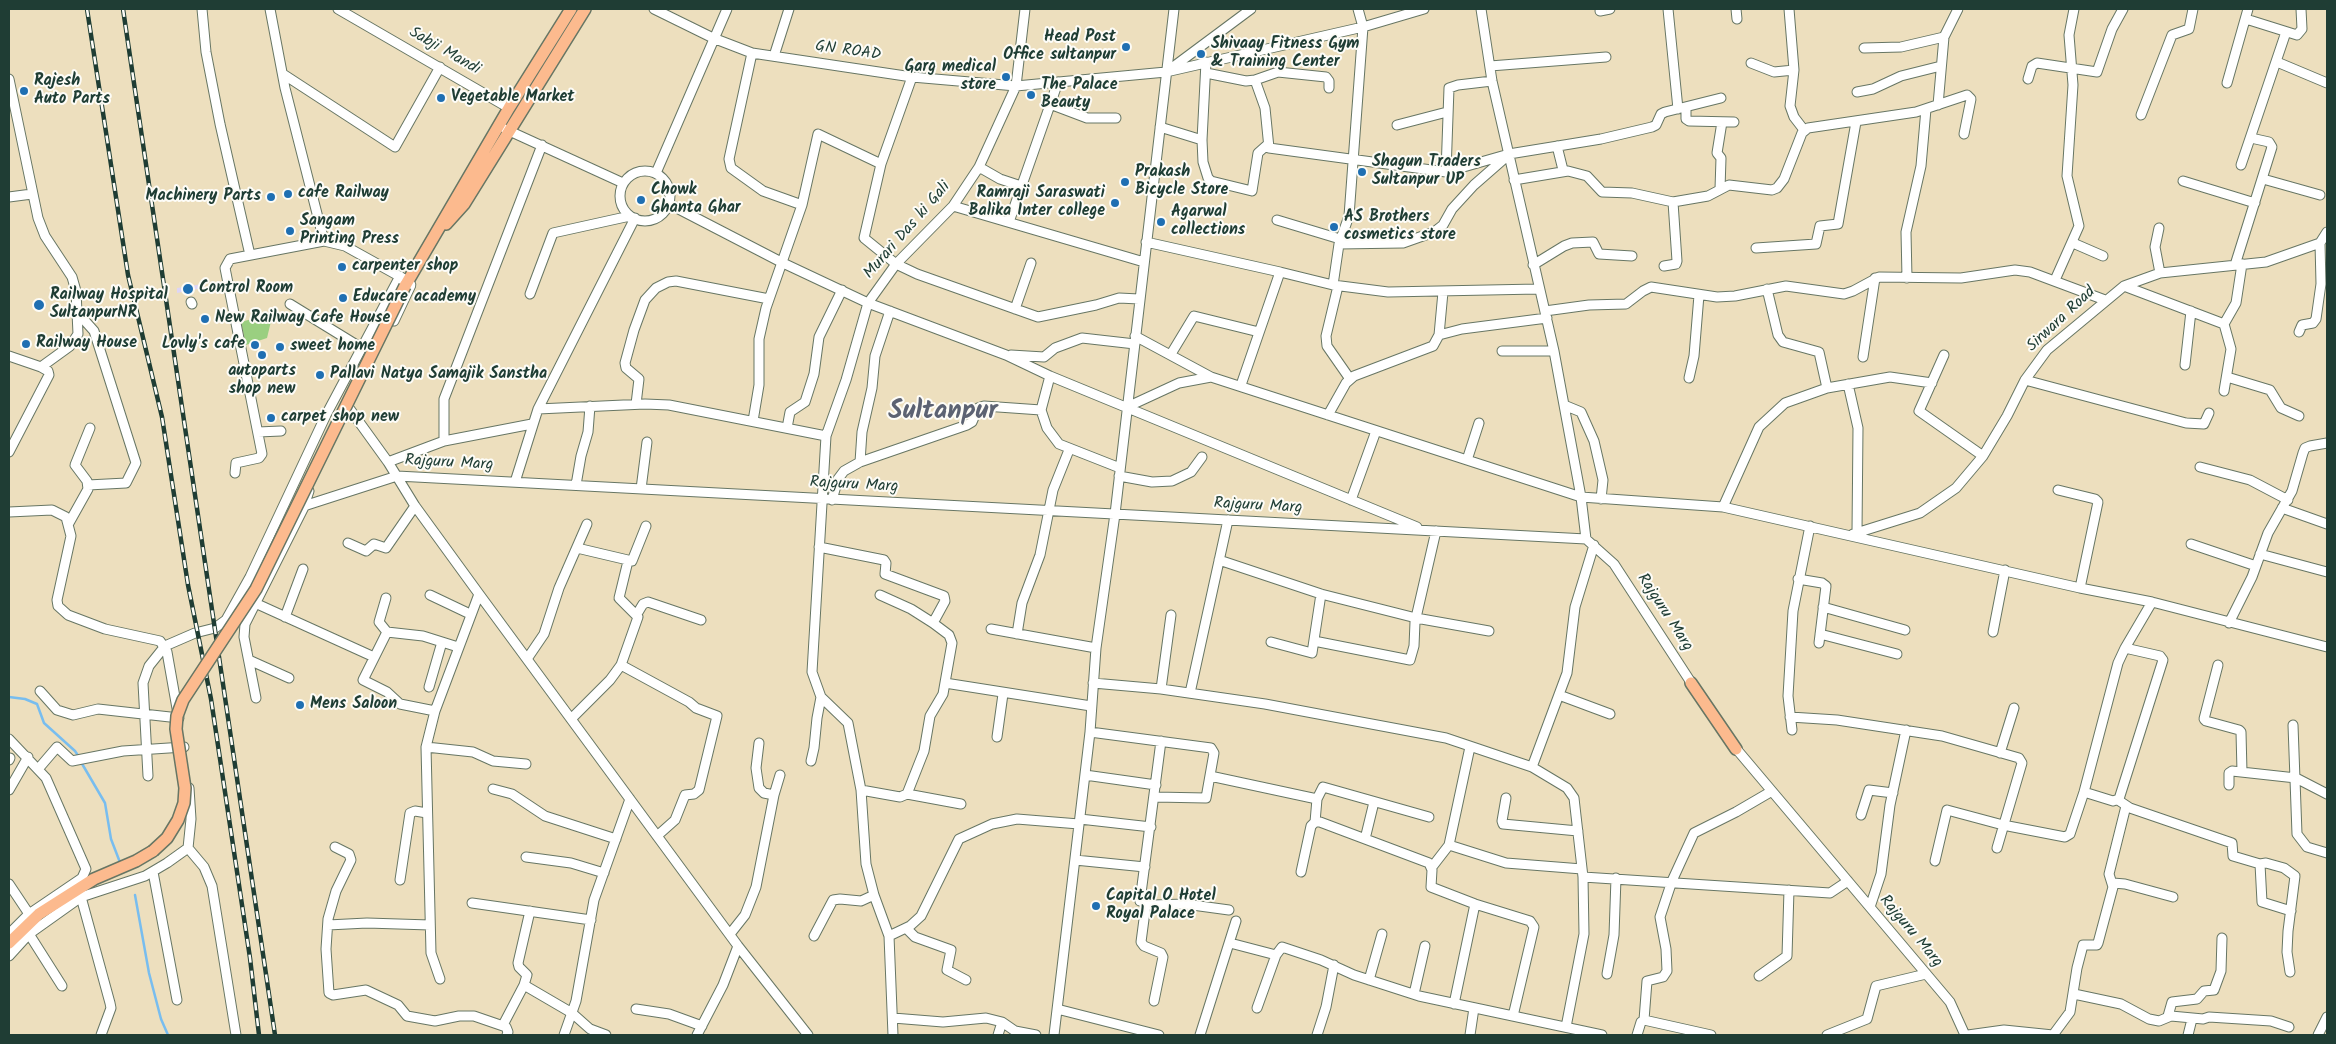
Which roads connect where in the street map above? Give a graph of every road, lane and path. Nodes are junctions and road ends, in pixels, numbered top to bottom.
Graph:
1 (202, 9) edge
2 (270, 9) edge
3 (338, 9) edge
4 (571, 9) edge
5 (585, 9) edge
6 (654, 9) edge
7 (727, 9) edge
8 (789, 9) edge
9 (1025, 9) edge
10 (1174, 9) edge
11 (1251, 9) edge
12 (1358, 9) edge
13 (1424, 9) edge
14 (1481, 9) edge
15 (1610, 9) edge
16 (1668, 9) edge
17 (1736, 9) edge
18 (1789, 9) edge
19 (1958, 9) edge
20 (2074, 9) edge
21 (2122, 9) edge
22 (2193, 9) edge
23 (2248, 9) edge
24 (2301, 9) edge
25 (1600, 11) dead end
26 (1738, 19) dead end
27 (2246, 19) junction
28 (1363, 26) junction
29 (2286, 32) junction
30 (713, 38) junction
31 (1944, 38) junction
32 (1864, 48) dead end
33 (752, 53) junction
34 (774, 56) junction
35 (1606, 57) dead end
36 (1206, 62) junction
37 (2277, 62) junction
38 (1751, 63) dead end
39 (1490, 66) junction
40 (1941, 66) junction
41 (440, 67) junction
42 (2072, 69) junction
43 (1794, 70) junction
44 (1166, 72) junction
45 (1206, 73) junction
46 (283, 74) junction
47 (912, 77) junction
48 (9, 79) edge
49 (2028, 79) dead end
50 (1255, 80) junction
51 (1058, 82) junction
52 (1492, 82) junction
53 (2228, 83) dead end
54 (2327, 84) edge
55 (1016, 86) junction
56 (1329, 88) dead end
57 (1857, 92) dead end
58 (1721, 98) dead end
59 (1050, 104) junction
60 (1938, 105) junction
61 (509, 108) junction
62 (1682, 108) junction
63 (1926, 109) junction
64 (1447, 112) junction
65 (2141, 115) dead end
66 (1116, 118) dead end
67 (1722, 122) junction
68 (1734, 122) dead end
69 (1856, 122) junction
70 (1397, 125) dead end
71 (498, 126) junction
72 (1160, 127) junction
73 (1804, 130) junction
74 (510, 131) junction
75 (1964, 134) dead end
76 (2251, 138) junction
77 (1202, 140) junction
78 (542, 145) junction
79 (1267, 145) junction
80 (1557, 146) junction
81 (1509, 154) junction
82 (1353, 161) junction
83 (881, 164) junction
84 (2241, 165) dead end
85 (979, 167) junction
86 (1563, 170) junction
87 (1446, 172) junction
88 (656, 173) junction
89 (2263, 179) junction
90 (1514, 180) junction
91 (2183, 181) dead end
92 (623, 183) junction
93 (1021, 186) junction
94 (1720, 189) junction
95 (32, 194) junction
96 (2320, 196) dead end
97 (9, 197) edge
98 (1673, 202) junction
99 (2255, 203) junction
100 (670, 204) junction
101 (802, 205) junction
102 (953, 206) junction
103 (632, 217) junction
104 (1278, 220) dead end
105 (1009, 222) junction
106 (2159, 228) dead end
107 (2327, 232) edge
108 (435, 236) junction
109 (324, 241) junction
110 (1146, 242) junction
111 (1339, 242) junction
112 (2072, 243) junction
113 (2320, 243) junction
114 (1756, 248) dead end
115 (250, 255) junction
116 (1632, 256) dead end
117 (2103, 256) dead end
118 (1144, 262) junction
119 (783, 263) junction
120 (1031, 263) dead end
121 (896, 264) junction
122 (2238, 264) junction
123 (1533, 265) junction
124 (1664, 266) dead end
125 (1280, 272) junction
126 (2160, 274) junction
127 (1875, 278) junction
128 (1907, 278) junction
129 (2054, 280) junction
130 (404, 281) junction
131 (1336, 285) junction
132 (2124, 286) junction
133 (1538, 289) junction
134 (1768, 289) junction
135 (842, 290) junction
136 (1443, 292) junction
137 (530, 294) dead end
138 (1698, 295) junction
139 (2324, 295) edge
140 (769, 299) junction
141 (1140, 299) junction
142 (2105, 300) junction
143 (868, 303) junction
144 (290, 304) dead end
145 (1014, 309) junction
146 (890, 311) junction
147 (2191, 311) junction
148 (77, 312) junction
149 (1546, 315) junction
150 (2224, 324) junction
151 (1259, 332) junction
152 (2299, 332) dead end
153 (1439, 335) junction
154 (1135, 340) junction
155 (360, 347) junction
156 (1502, 351) dead end
157 (1554, 351) junction
158 (1171, 354) junction
159 (1006, 355) junction
160 (1944, 355) dead end
161 (9, 356) edge
162 (1863, 357) dead end
163 (2185, 366) dead end
164 (41, 367) junction
165 (1050, 376) junction
166 (1211, 377) junction
167 (2227, 377) junction
168 (1689, 378) dead end
169 (1350, 379) junction
170 (2025, 380) junction
171 (1932, 383) junction
172 (1848, 384) junction
173 (1241, 385) junction
174 (1827, 388) junction
175 (2224, 391) dead end
176 (636, 404) junction
177 (1564, 405) junction
178 (590, 406) junction
179 (1127, 407) junction
180 (349, 408) junction
181 (538, 409) junction
182 (1041, 410) junction
183 (2209, 413) dead end
184 (1328, 415) junction
185 (2299, 416) dead end
186 (753, 421) junction
187 (1479, 423) dead end
188 (532, 424) junction
189 (90, 428) dead end
190 (786, 428) junction
191 (281, 431) dead end
192 (1376, 431) junction
193 (258, 432) junction
194 (826, 436) junction
195 (444, 441) junction
196 (647, 442) dead end
197 (2327, 443) edge
198 (1069, 450) junction
199 (9, 452) edge
200 (1983, 456) junction
201 (1202, 458) dead end
202 (1467, 460) junction
203 (388, 462) junction
204 (860, 462) junction
205 (2200, 467) dead end
206 (1120, 472) junction
207 (235, 473) dead end
208 (397, 476) junction
209 (515, 482) junction
210 (88, 485) junction
211 (576, 485) junction
212 (641, 489) junction
213 (2058, 490) dead end
214 (1581, 497) junction
215 (1601, 498) junction
216 (821, 499) junction
217 (832, 500) junction
218 (1351, 500) junction
219 (2288, 500) junction
220 (306, 504) junction
221 (415, 506) junction
222 (1723, 507) junction
223 (2282, 508) junction
224 (1049, 511) junction
225 (9, 512) edge
226 (1115, 514) junction
227 (1228, 520) junction
228 (69, 523) junction
229 (587, 524) dead end
230 (2327, 524) edge
231 (646, 526) dead end
232 (1810, 526) junction
233 (1424, 530) junction
234 (1436, 531) junction
235 (1854, 533) junction
236 (1586, 539) junction
237 (348, 543) dead end
238 (2191, 544) dead end
239 (1594, 545) junction
240 (819, 547) junction
241 (577, 548) junction
242 (2260, 554) junction
243 (1219, 560) junction
244 (628, 561) junction
245 (2256, 566) junction
246 (303, 568) dead end
247 (2005, 570) junction
248 (2327, 572) edge
249 (1798, 579) junction
250 (2080, 588) junction
251 (430, 594) dead end
252 (479, 594) junction
253 (880, 594) dead end
254 (1321, 594) junction
255 (386, 598) dead end
256 (255, 602) junction
257 (2152, 602) junction
258 (1823, 607) junction
259 (470, 614) junction
260 (637, 614) junction
261 (1171, 614) dead end
262 (285, 616) junction
263 (1416, 618) junction
264 (701, 620) dead end
265 (933, 623) junction
266 (2230, 623) junction
267 (991, 629) dead end
268 (1905, 630) dead end
269 (387, 632) junction
270 (1489, 632) dead end
271 (1993, 632) dead end
272 (1017, 634) junction
273 (1314, 641) junction
274 (442, 642) junction
275 (1270, 642) dead end
276 (165, 646) junction
277 (458, 647) junction
278 (1096, 648) junction
279 (2124, 648) junction
280 (2327, 648) edge
281 (1897, 654) dead end
282 (374, 657) junction
283 (527, 659) junction
284 (249, 660) junction
285 (621, 665) junction
286 (2218, 665) dead end
287 (289, 678) dead end
288 (945, 683) junction
289 (1093, 683) junction
290 (1691, 683) joint
291 (428, 687) dead end
292 (1160, 689) junction
293 (40, 691) dead end
294 (1190, 692) junction
295 (1003, 694) junction
296 (1558, 695) junction
297 (256, 698) dead end
298 (821, 698) junction
299 (1091, 706) junction
300 (2014, 708) dead end
301 (435, 711) junction
302 (144, 714) junction
303 (1610, 714) dead end
304 (1790, 717) junction
305 (179, 718) junction
306 (571, 719) junction
307 (2294, 725) dead end
308 (1792, 730) dead end
309 (1906, 730) junction
310 (1090, 732) junction
311 (997, 737) dead end
312 (9, 740) edge
313 (1161, 741) junction
314 (759, 743) dead end
315 (1470, 746) junction
316 (184, 747) junction
317 (426, 747) junction
318 (146, 749) junction
319 (1736, 749) joint
320 (2000, 753) junction
321 (28, 757) junction
322 (811, 761) dead end
323 (526, 764) dead end
324 (39, 768) junction
325 (1532, 768) junction
326 (2242, 772) junction
327 (780, 775) dead end
328 (1085, 775) junction
329 (148, 776) dead end
330 (1210, 776) junction
331 (2296, 778) junction
332 (1156, 785) junction
333 (2229, 785) dead end
334 (493, 789) dead end
335 (9, 790) edge
336 (860, 790) junction
337 (1772, 791) junction
338 (2084, 792) junction
339 (1893, 793) junction
340 (907, 794) junction
341 (2327, 794) edge
342 (774, 795) junction
343 (1155, 797) junction
344 (1506, 798) dead end
345 (630, 799) junction
346 (1317, 799) junction
347 (1374, 802) junction
348 (2122, 803) junction
349 (961, 804) dead end
350 (427, 813) junction
351 (1861, 815) dead end
352 (1429, 817) dead end
353 (1079, 821) junction
354 (1315, 822) junction
355 (2003, 825) junction
356 (1151, 827) junction
357 (1578, 832) junction
358 (657, 836) junction
359 (616, 838) junction
360 (1365, 839) junction
361 (1449, 845) junction
362 (335, 847) dead end
363 (188, 848) junction
364 (1997, 848) dead end
365 (2327, 853) edge
366 (526, 857) dead end
367 (1075, 860) junction
368 (1934, 861) dead end
369 (2260, 864) junction
370 (1145, 867) junction
371 (1432, 867) junction
372 (153, 872) junction
373 (604, 872) junction
374 (1301, 872) dead end
375 (1582, 873) junction
376 (1616, 878) junction
377 (400, 880) dead end
378 (1672, 881) junction
379 (1848, 881) junction
380 (2113, 883) junction
381 (9, 884) edge
382 (1789, 890) junction
383 (874, 895) junction
384 (81, 897) junction
385 (2173, 898) dead end
386 (472, 903) dead end
387 (1146, 904) junction
388 (1475, 904) junction
389 (1870, 908) junction
390 (1229, 910) dead end
391 (530, 911) junction
392 (2291, 911) junction
393 (30, 914) junction
394 (591, 920) junction
395 (1236, 921) dead end
396 (328, 925) junction
397 (430, 926) junction
398 (906, 928) junction
399 (9, 934) edge
400 (29, 934) junction
401 (730, 934) junction
402 (1382, 934) dead end
403 (814, 936) dead end
404 (889, 936) junction
405 (2222, 938) dead end
406 (9, 943) edge
407 (1230, 943) junction
408 (738, 946) junction
409 (1424, 946) dead end
410 (1276, 955) junction
411 (9, 956) edge
412 (1334, 965) junction
413 (2290, 972) dead end
414 (1607, 974) dead end
415 (1926, 974) junction
416 (1759, 976) dead end
417 (440, 978) dead end
418 (966, 980) dead end
419 (1369, 980) junction
420 (524, 985) junction
421 (62, 986) dead end
422 (1414, 994) junction
423 (2074, 994) junction
424 (176, 1000) dead end
425 (1154, 1000) dead end
426 (1454, 1004) junction
427 (1257, 1008) dead end
428 (1474, 1008) junction
429 (636, 1009) dead end
430 (1057, 1009) junction
431 (572, 1013) junction
432 (1514, 1016) junction
433 (2168, 1016) junction
434 (2327, 1017) edge
435 (893, 1018) junction
436 (2192, 1019) junction
437 (1644, 1020) junction
438 (1002, 1022) junction
439 (503, 1025) junction
440 (702, 1026) junction
441 (2289, 1026) dead end
442 (1562, 1030) edge
443 (101, 1035) edge
444 (236, 1035) edge
445 (507, 1035) edge
446 (564, 1035) edge
447 (606, 1035) edge
448 (697, 1035) edge
449 (808, 1035) edge
450 (893, 1035) edge
451 (998, 1035) edge
452 (1036, 1035) edge
453 (1054, 1035) edge
454 (1159, 1035) edge
455 (1200, 1035) edge
456 (1317, 1035) edge
457 (1470, 1035) edge
458 (1602, 1035) edge
459 (1637, 1035) edge
460 (1711, 1035) edge
461 (1827, 1035) edge
462 (1966, 1035) edge
463 (2053, 1035) edge
464 (2188, 1035) edge
465 (2318, 1035) edge

1 - 115 street
2 - 46 street
3 - 41 street, Sabji Mandi
4 - 61 main road
5 - 74 main road
6 - 30 street, GN ROAD
7 - 30 street
8 - 34 street
9 - 55 street, Murari Das ki Gali
10 - 44 street
11 - 44 street
12 - 28 street
13 - 28 street
14 - 39 street
15 - 25 street
16 - 62 street
17 - 26 street
18 - 43 street
19 - 31 street
20 - 42 street
21 - 42 street
22 - 65 street
23 - 27 street
24 - 29 street
27 - 29 street
27 - 53 street
28 - 36 street
28 - 82 street
29 - 37 street
30 - 33 street, GN ROAD
30 - 88 street
31 - 32 street
31 - 40 street
33 - 34 street, GN ROAD
33 - 101 street
34 - 47 street, GN ROAD
35 - 39 street
36 - 44 street
36 - 45 street
37 - 54 street
37 - 76 street
38 - 43 street
39 - 52 street
40 - 57 street
40 - 60 street
41 - 46 street
41 - 61 street, Sabji Mandi
42 - 49 street
42 - 112 street
43 - 73 street
44 - 51 street, GN ROAD
44 - 72 street
45 - 50 street
45 - 77 street
46 - 109 street
47 - 55 street, GN ROAD
47 - 83 street
48 - 95 street
50 - 56 street
50 - 79 street
51 - 55 street, GN ROAD
51 - 59 street
52 - 64 street
52 - 81 street
55 - 85 street, Murari Das ki Gali
58 - 62 street
59 - 66 street
59 - 93 street
60 - 63 street
60 - 75 street
61 - 71 main road
62 - 67 street
62 - 80 street
63 - 69 street
63 - 128 street
64 - 70 street
64 - 87 street
67 - 68 street
67 - 94 street
69 - 73 street
69 - 114 street
71 - 74 street
71 - 108 main road
72 - 77 street
72 - 110 street
73 - 94 street
74 - 78 street
74 - 108 main road
76 - 84 street
76 - 89 street
77 - 79 street
78 - 92 street
78 - 195 street
79 - 82 street
80 - 81 street
80 - 86 street
81 - 87 street
81 - 90 street
81 - 111 street
82 - 87 street
82 - 111 street
83 - 101 street
83 - 121 street
85 - 93 street
85 - 102 street, Murari Das ki Gali
86 - 90 street
86 - 98 street
88 - 92 street
88 - 100 street
89 - 96 street
89 - 99 street
90 - 123 street
91 - 99 street
92 - 103 street
93 - 105 street
94 - 98 street
95 - 97 street
95 - 148 street
98 - 124 street
99 - 122 street
100 - 103 street
100 - 119 street
101 - 119 street
102 - 105 street
102 - 121 street, Murari Das ki Gali
103 - 137 street
103 - 181 street
104 - 111 street
105 - 118 street
106 - 126 street
107 - 113 street
108 - 130 main road
109 - 115 street
109 - 130 street
110 - 118 street
110 - 125 street
111 - 131 street
112 - 117 street
112 - 129 street
113 - 122 street, Sirwara Road
113 - 139 street
115 - 193 street
116 - 123 street
118 - 141 street
119 - 135 street
119 - 140 street
120 - 145 street
121 - 143 street, Murari Das ki Gali
121 - 145 street
122 - 126 street, Sirwara Road
122 - 150 street
123 - 133 street
125 - 131 street
125 - 151 street
126 - 132 street, Sirwara Road
127 - 128 street
127 - 134 street
127 - 162 street
128 - 129 street
129 - 142 street
130 - 155 street
130 - 180 street
130 - 406 main road, bridge
131 - 136 street
131 - 169 street
132 - 142 street, Sirwara Road
132 - 147 street
133 - 136 street
133 - 149 street
134 - 138 street
134 - 174 street
135 - 143 street
135 - 190 street
136 - 153 street
138 - 149 street
138 - 168 street
139 - 152 street
140 - 176 street
140 - 186 street
141 - 145 street
141 - 154 street
142 - 170 street, Sirwara Road
143 - 146 street
143 - 194 street, Murari Das ki Gali
144 - 155 street
146 - 159 street
146 - 204 street
147 - 150 street
147 - 163 street
148 - 164 street
148 - 210 street
149 - 153 street
149 - 157 street
150 - 167 street
151 - 158 street
151 - 173 street
153 - 169 street
154 - 158 street
154 - 159 street
154 - 179 street
155 - 276 street
156 - 157 street
157 - 177 street
158 - 166 street
159 - 165 street
160 - 171 street
161 - 164 street
164 - 199 street
165 - 179 street
165 - 182 street
166 - 173 street
166 - 179 street
167 - 175 street
167 - 185 street
169 - 184 street
170 - 183 street
170 - 200 street, Sirwara Road
171 - 172 street
171 - 200 street
172 - 174 street
172 - 235 street
173 - 184 street
174 - 222 street
176 - 178 street
176 - 186 street
177 - 214 street
177 - 215 street
178 - 181 street
178 - 211 street
179 - 206 street
179 - 218 street
180 - 203 street
180 - 220 street
181 - 188 street
182 - 198 street
182 - 204 street
184 - 192 street
186 - 190 street
187 - 202 street
188 - 195 street
188 - 209 street
189 - 210 street
190 - 194 street
191 - 193 street
192 - 202 street
192 - 218 street
193 - 207 street
194 - 216 street, Murari Das ki Gali
195 - 203 street
196 - 212 street
197 - 219 street
198 - 206 street
198 - 224 street
200 - 235 street, Sirwara Road
201 - 206 street
202 - 214 street
203 - 208 street
204 - 217 street
205 - 219 street
206 - 226 street
208 - 209 street, Rajguru Marg
208 - 220 street, Rajguru Marg
208 - 221 street
209 - 211 street, Rajguru Marg
210 - 228 street
211 - 212 street, Rajguru Marg
212 - 216 street, Rajguru Marg
213 - 250 street
214 - 215 street
214 - 236 street
215 - 222 street
216 - 217 street, Rajguru Marg
216 - 240 street, Murari Das ki Gali
217 - 224 street, Rajguru Marg
218 - 233 street
219 - 223 street
220 - 256 street
221 - 237 street
221 - 252 street
222 - 232 street
223 - 230 street
223 - 242 street
224 - 226 street, Rajguru Marg
224 - 272 street
225 - 228 street
226 - 227 street, Rajguru Marg
226 - 278 street
227 - 233 street, Rajguru Marg
227 - 243 street
228 - 276 street
229 - 241 street
231 - 244 street
232 - 235 street
232 - 249 street
233 - 234 street, Rajguru Marg
234 - 236 street, Rajguru Marg
234 - 263 street
235 - 247 street
236 - 239 street, Rajguru Marg
238 - 245 street
239 - 290 street, Rajguru Marg
239 - 296 street
240 - 265 street
240 - 298 street, Murari Das ki Gali
241 - 244 street
241 - 283 street
242 - 245 street
242 - 248 street
243 - 254 street
243 - 294 street
244 - 260 street
245 - 266 street
246 - 262 street
247 - 250 street
247 - 271 street
249 - 258 street
249 - 304 street
250 - 257 street
251 - 259 street
252 - 259 street
252 - 283 street
253 - 265 street
254 - 263 street
254 - 273 street
255 - 269 street
256 - 262 street
256 - 284 street
257 - 266 street
257 - 279 street
258 - 268 street
258 - 281 street
259 - 277 street
260 - 264 street
260 - 285 street
261 - 292 street
262 - 282 street
263 - 270 street
263 - 273 street
265 - 288 street
266 - 280 street
267 - 272 street
269 - 274 street
269 - 282 street
272 - 278 street
273 - 275 street
274 - 277 street
274 - 291 street
276 - 302 street
276 - 305 street
277 - 301 street
278 - 289 street
279 - 338 street
279 - 348 street
282 - 301 street
283 - 306 street
284 - 287 street
284 - 297 street
285 - 306 street
285 - 358 street
286 - 326 street
288 - 295 street
288 - 340 street
289 - 292 street
289 - 299 street
290 - 319 main road
292 - 294 street
293 - 302 street
294 - 315 street
295 - 299 street
295 - 311 street
296 - 303 street
296 - 325 street
298 - 322 street
298 - 336 street
299 - 310 street
300 - 320 street
301 - 317 street
302 - 305 street
302 - 318 street
304 - 308 street
304 - 309 street
305 - 316 street
306 - 345 street
307 - 331 street
309 - 320 street
309 - 339 street
310 - 313 street
310 - 328 street
312 - 321 street
313 - 330 street
313 - 332 street
314 - 342 street
315 - 325 street
315 - 361 street
316 - 318 street
316 - 363 street
317 - 323 street
317 - 350 street
318 - 324 street
318 - 329 street
319 - 337 street, Rajguru Marg
320 - 355 street
321 - 324 street
321 - 335 street
324 - 393 street
325 - 357 street
326 - 331 street
326 - 333 street
327 - 342 street
328 - 332 street
328 - 353 street
330 - 343 street
330 - 346 street
331 - 341 street
331 - 365 street
332 - 343 street
334 - 359 street
336 - 340 street
336 - 383 street
337 - 378 street
337 - 379 street, Rajguru Marg
338 - 348 street
338 - 355 street
339 - 351 street
339 - 389 street
340 - 349 street
342 - 401 street
343 - 356 street
344 - 357 street
345 - 358 street
345 - 359 street
346 - 347 street
346 - 354 street
347 - 352 street
347 - 360 street
348 - 369 street
348 - 380 street
350 - 377 street
350 - 397 street
353 - 356 street
353 - 367 street
353 - 398 street
354 - 360 street
354 - 374 street
355 - 364 street
355 - 368 street
356 - 370 street
357 - 375 street
358 - 401 street
359 - 373 street
360 - 371 street
361 - 371 street
361 - 375 street
362 - 396 street
363 - 372 street
363 - 444 street
366 - 373 street
367 - 370 street
367 - 430 street
369 - 392 street
369 - 392 street
370 - 387 street
371 - 388 street
372 - 384 street
372 - 424 street
373 - 394 street
375 - 376 street
375 - 442 street
376 - 378 street
376 - 414 street
378 - 382 street
378 - 437 street
379 - 382 street
379 - 389 street, Rajguru Marg
380 - 385 street
380 - 423 street
381 - 393 street
382 - 416 street
383 - 403 street
383 - 404 street
384 - 400 street
384 - 443 street
386 - 391 street
387 - 390 street
387 - 425 street
388 - 426 street
388 - 432 street
389 - 415 street, Rajguru Marg
391 - 394 street
391 - 420 street
392 - 413 street
393 - 399 street
394 - 431 street
395 - 407 street
396 - 397 street
396 - 439 street
397 - 417 street
398 - 404 street
398 - 418 street
400 - 411 street
400 - 421 street
401 - 408 street
402 - 419 street
404 - 435 street
405 - 433 street
407 - 410 street
407 - 455 street
408 - 440 street
408 - 449 street
409 - 422 street
410 - 412 street
410 - 427 street
412 - 419 street
412 - 456 street
415 - 461 street
415 - 462 street, Rajguru Marg
419 - 422 street
420 - 431 street
420 - 439 street
422 - 426 street
423 - 433 street
423 - 463 street
426 - 428 street
428 - 432 street
428 - 457 street
429 - 440 street
430 - 453 street
430 - 454 street
431 - 446 street
431 - 447 street
432 - 442 street
433 - 436 street
434 - 465 street
435 - 438 street
435 - 450 street
436 - 441 street
436 - 464 street
437 - 459 street
437 - 460 street
438 - 451 street
438 - 452 street
439 - 445 street
440 - 448 street
442 - 458 street
462 - 463 street

